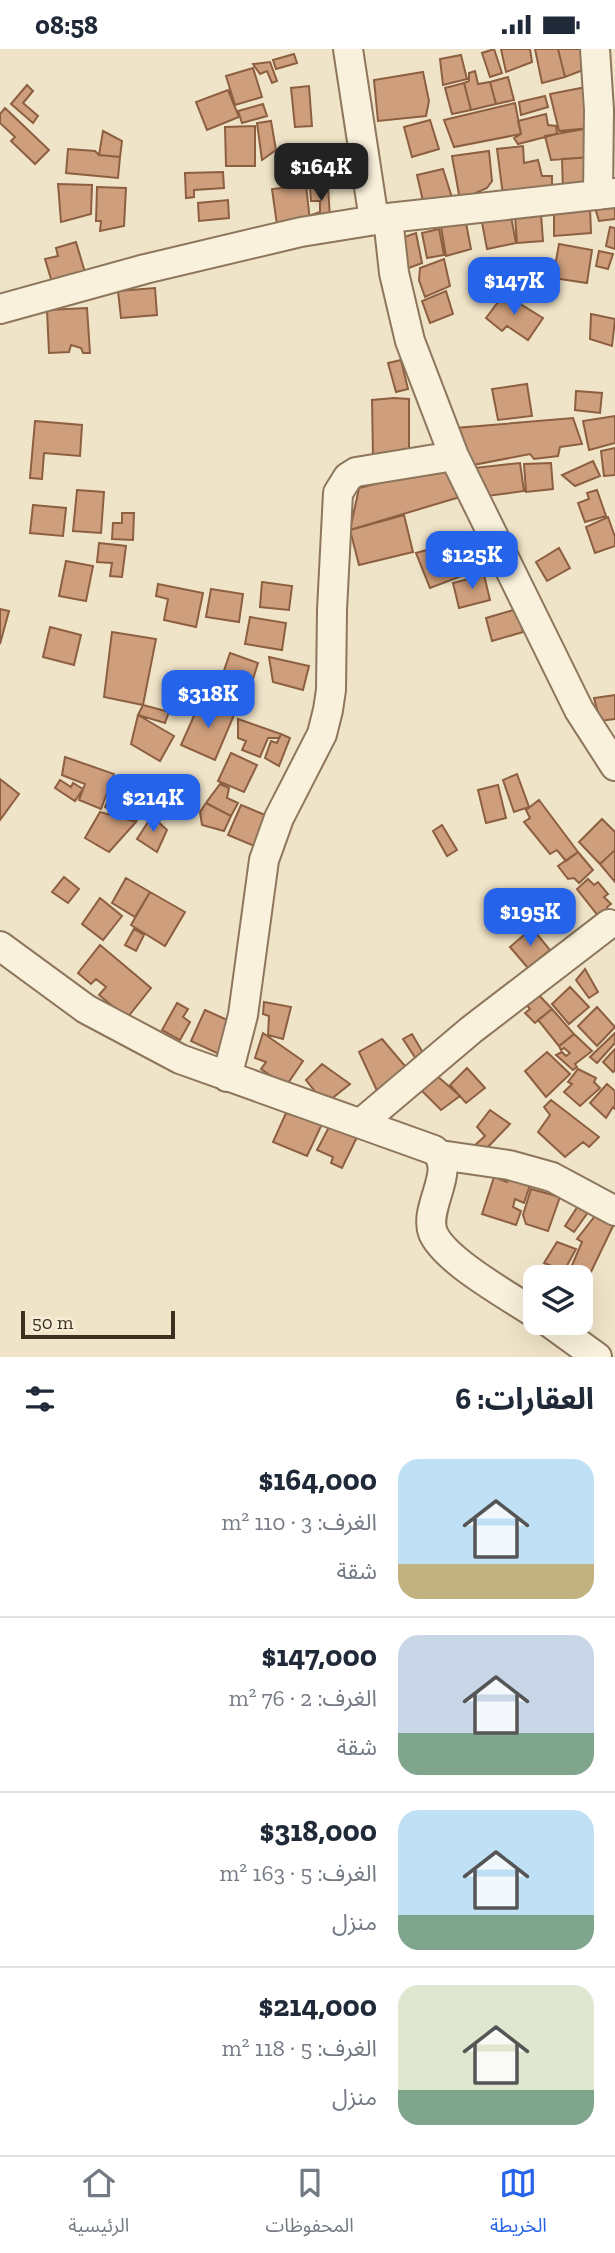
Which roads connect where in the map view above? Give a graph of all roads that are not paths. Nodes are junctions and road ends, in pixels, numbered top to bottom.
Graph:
1 (348, 49) edge
2 (595, 49) edge
3 (607, 194) edge
4 (381, 219) junction
5 (0, 309) edge
6 (454, 456) junction
7 (615, 766) edge
8 (613, 927) edge
9 (0, 946) edge
10 (228, 1077) junction
11 (361, 1123) junction
12 (440, 1155) junction
13 (615, 1211) edge
14 (523, 1306) edge
15 (567, 1335) edge
16 (597, 1357) edge

1 - 4 street
2 - 3 street
3 - 4 street
4 - 5 street
4 - 6 street
6 - 7 street
6 - 10 street
8 - 11 street
9 - 10 street
10 - 11 street
11 - 12 street
12 - 13 street
12 - 14 street
15 - 16 street

